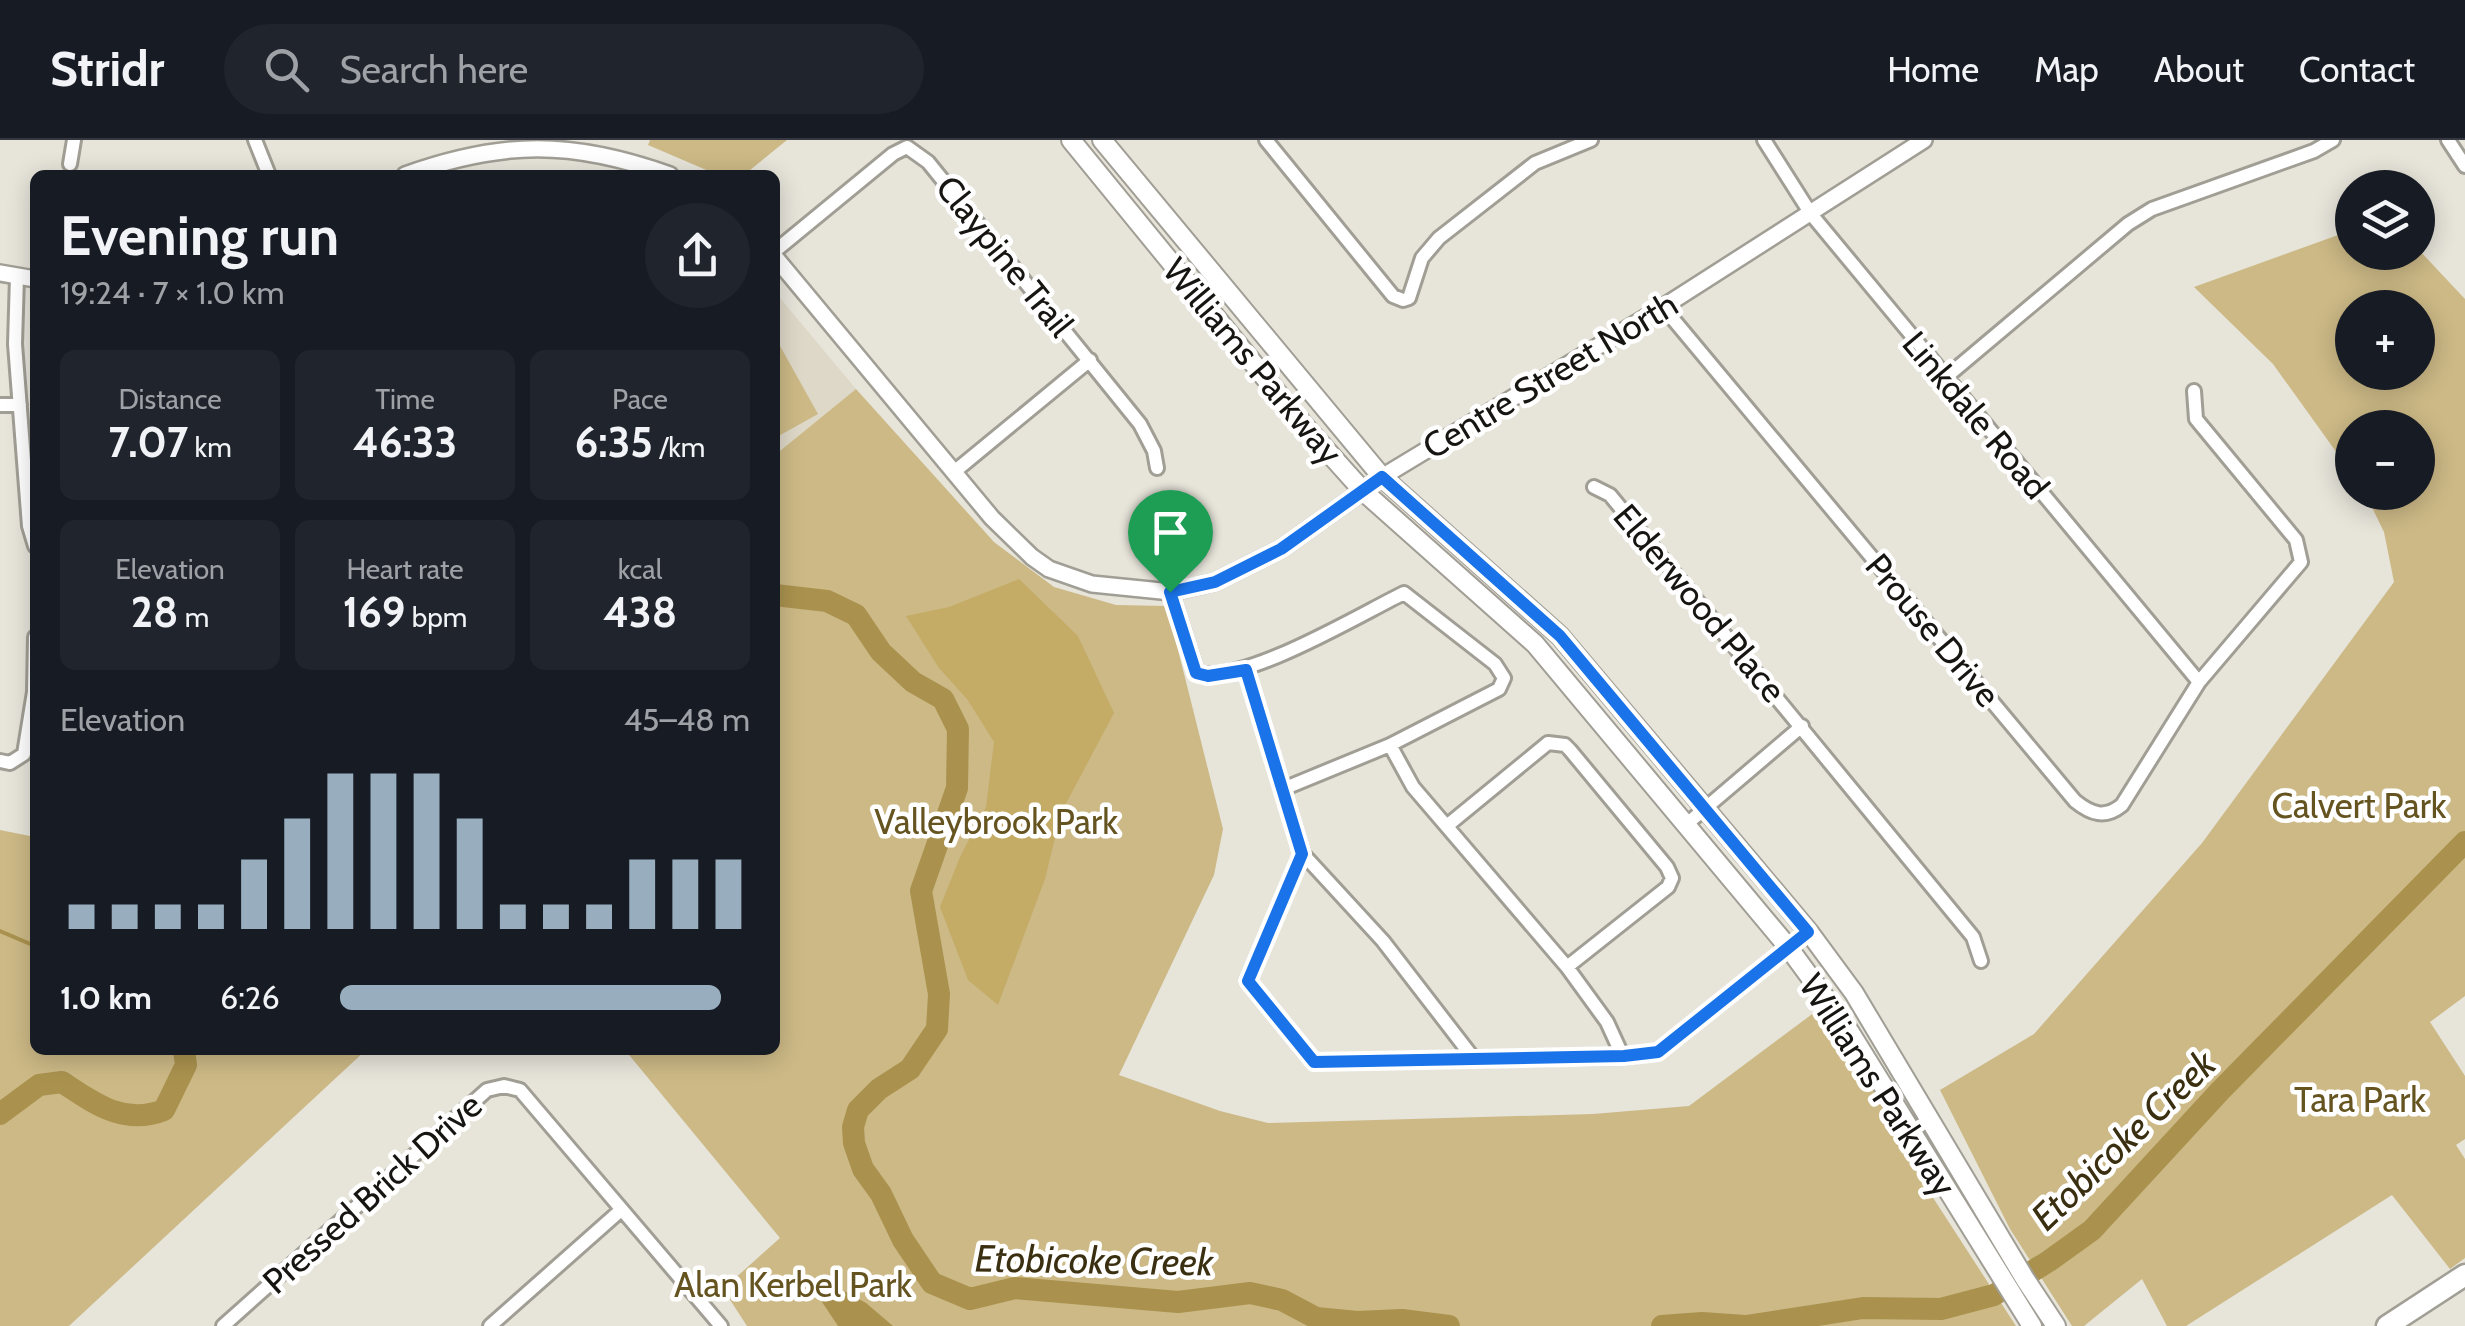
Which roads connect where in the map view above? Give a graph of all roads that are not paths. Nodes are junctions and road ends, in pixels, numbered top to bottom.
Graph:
1 (74, 140) edge
2 (255, 140) edge
3 (1071, 140) edge
4 (1102, 140) edge
5 (1266, 140) edge
6 (1591, 140) edge
7 (1764, 140) edge
8 (1924, 140) edge
9 (2332, 140) edge
10 (2448, 140) edge
11 (569, 142) edge
12 (70, 164) dead end
13 (2465, 166) edge
14 (267, 170) edge
15 (417, 170) edge
16 (658, 170) edge
17 (1812, 214) junction
18 (780, 250) edge
19 (780, 260) edge
20 (0, 273) edge
21 (18, 277) junction
22 (30, 278) edge
23 (1663, 307) junction
24 (1090, 360) junction
25 (1946, 378) junction
26 (2194, 391) dead end
27 (0, 405) edge
28 (20, 405) junction
29 (1156, 468) dead end
30 (954, 472) junction
31 (1382, 477) junction
32 (1594, 487) dead end
33 (1363, 491) junction
34 (30, 529) edge
35 (1170, 592) junction
36 (1246, 670) junction
37 (2199, 682) junction
38 (30, 717) edge
39 (1802, 726) junction
40 (1390, 745) junction
41 (0, 761) edge
42 (1283, 789) junction
43 (1704, 808) junction
44 (1688, 823) junction
45 (1448, 825) junction
46 (1302, 854) junction
47 (1808, 932) junction
48 (1788, 947) junction
49 (1981, 961) dead end
50 (1567, 967) junction
51 (1624, 1056) junction
52 (1474, 1058) junction
53 (622, 1210) junction
54 (1998, 1254) junction
55 (2465, 1275) edge
56 (2028, 1321) edge
57 (222, 1326) edge
58 (490, 1326) edge
59 (721, 1326) edge
60 (2056, 1326) edge
61 (2387, 1326) edge

1 - 12 street
2 - 14 street
3 - 33 main road, Williams Parkway
4 - 31 main road, Williams Parkway
5 - 6 street
7 - 17 street, Linkdale Road
8 - 17 street, Centre Street North
9 - 25 street
10 - 13 street
11 - 15 street
11 - 16 street
17 - 23 street, Centre Street North
17 - 25 street, Linkdale Road
18 - 24 street, Claypine Trail
19 - 30 street, Centre Street North
20 - 21 street
21 - 22 street
21 - 28 street
23 - 31 street, Centre Street North
23 - 37 street, Prouse Drive
24 - 29 street, Claypine Trail
24 - 30 street, Claypine Trail
25 - 37 street, Linkdale Road
26 - 37 street
27 - 28 street
28 - 34 street
30 - 35 street, Centre Street North
31 - 33 street, Centre Street North
31 - 43 main road, Williams Parkway
32 - 39 street, Elderwood Place
33 - 35 street, Centre Street North
33 - 44 main road, Williams Parkway
35 - 36 street
36 - 40 street
36 - 42 street
38 - 41 street
39 - 43 street, Elderwood Place
39 - 49 street, Elderwood Place
40 - 42 street
40 - 45 street
42 - 46 street
43 - 44 street, Elderwood Place
43 - 47 main road, Williams Parkway
44 - 48 main road, Williams Parkway
45 - 50 street
45 - 50 street
46 - 52 street
46 - 52 street
47 - 48 street
47 - 54 main road, Williams Parkway
48 - 51 street
48 - 54 main road, Williams Parkway
50 - 51 street
51 - 52 street
53 - 57 street, Pressed Brick Drive
53 - 58 street
53 - 59 street, Pressed Brick Drive
54 - 56 main road, Williams Parkway
54 - 60 main road, Williams Parkway
55 - 61 main road

